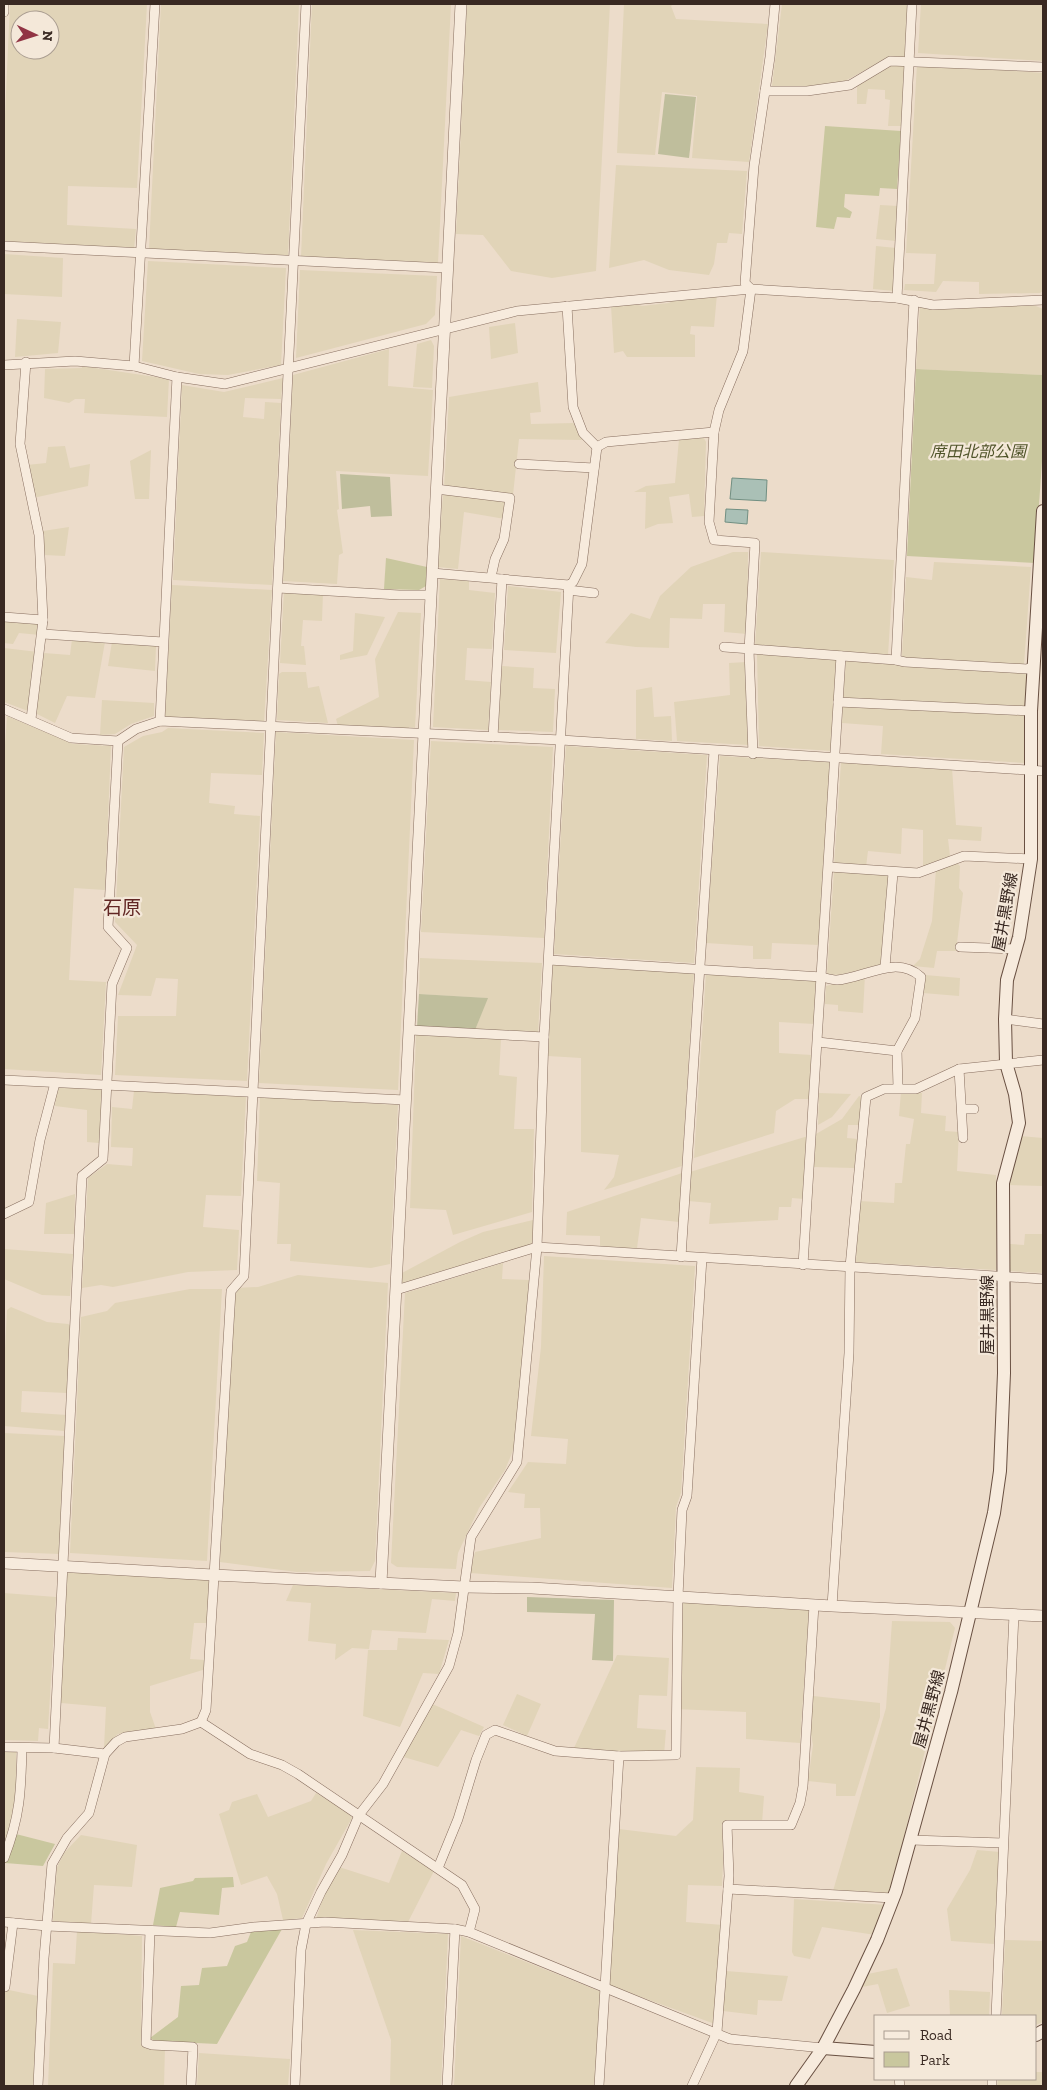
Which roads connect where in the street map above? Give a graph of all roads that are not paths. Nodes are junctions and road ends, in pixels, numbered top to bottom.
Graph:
1 (4, 4) edge
2 (155, 4) edge
3 (306, 4) edge
4 (461, 4) edge
5 (775, 4) edge
6 (912, 4) edge
7 (4, 12) edge
8 (910, 61) junction
9 (1043, 67) edge
10 (765, 91) junction
11 (4, 246) edge
12 (142, 252) junction
13 (294, 260) junction
14 (446, 268) junction
15 (751, 289) junction
16 (897, 298) junction
17 (914, 300) junction
18 (1043, 300) edge
19 (567, 306) junction
20 (444, 329) junction
21 (26, 362) junction
22 (4, 365) edge
23 (134, 366) junction
24 (288, 369) junction
25 (177, 377) junction
26 (714, 432) junction
27 (597, 447) junction
28 (519, 464) dead end
29 (594, 468) junction
30 (436, 489) junction
31 (1043, 511) edge
32 (432, 573) junction
33 (491, 577) junction
34 (1041, 577) edge
35 (502, 579) junction
36 (278, 588) junction
37 (568, 588) junction
38 (594, 593) dead end
39 (431, 595) junction
40 (4, 617) edge
41 (44, 620) junction
42 (44, 634) junction
43 (163, 642) junction
44 (724, 646) dead end
45 (750, 650) junction
46 (841, 656) junction
47 (896, 660) junction
48 (1032, 667) junction
49 (838, 702) junction
50 (4, 709) edge
51 (1030, 711) junction
52 (31, 720) junction
53 (160, 721) junction
54 (271, 727) junction
55 (424, 734) junction
56 (493, 737) junction
57 (560, 740) junction
58 (118, 741) junction
59 (714, 751) junction
60 (753, 754) junction
61 (835, 758) junction
62 (1037, 771) edge
63 (1031, 859) junction
64 (829, 867) junction
65 (893, 873) junction
66 (960, 947) dead end
67 (1016, 949) junction
68 (549, 960) junction
69 (885, 966) junction
70 (699, 969) junction
71 (822, 977) junction
72 (1005, 1019) junction
73 (1043, 1024) edge
74 (410, 1030) junction
75 (544, 1037) junction
76 (818, 1042) junction
77 (897, 1051) junction
78 (1043, 1060) edge
79 (1006, 1063) junction
80 (959, 1068) junction
81 (4, 1080) edge
82 (54, 1083) junction
83 (107, 1085) junction
84 (898, 1088) junction
85 (252, 1092) junction
86 (405, 1100) junction
87 (962, 1109) junction
88 (974, 1109) dead end
89 (963, 1138) dead end
90 (4, 1214) edge
91 (537, 1247) junction
92 (681, 1257) junction
93 (702, 1258) junction
94 (803, 1265) junction
95 (850, 1267) junction
96 (1003, 1278) junction
97 (1043, 1279) edge
98 (396, 1290) junction
99 (4, 1563) edge
100 (62, 1566) junction
101 (213, 1575) junction
102 (381, 1583) junction
103 (464, 1587) junction
104 (678, 1597) junction
105 (814, 1605) junction
106 (832, 1606) junction
107 (971, 1611) junction
108 (1014, 1614) junction
109 (1043, 1616) edge
110 (201, 1722) junction
111 (4, 1748) edge
112 (22, 1748) junction
113 (54, 1748) junction
114 (105, 1754) junction
115 (619, 1756) junction
116 (359, 1815) junction
117 (911, 1840) junction
118 (1004, 1843) junction
119 (4, 1858) edge
120 (438, 1868) junction
121 (728, 1889) junction
122 (893, 1898) junction
123 (8, 1923) edge
124 (306, 1924) junction
125 (47, 1926) junction
126 (455, 1928) junction
127 (150, 1931) junction
128 (468, 1932) junction
129 (5, 1987) edge
130 (604, 1989) junction
131 (996, 2015) edge
132 (717, 2032) junction
133 (823, 2048) junction
134 (874, 2052) edge
135 (38, 2086) edge
136 (191, 2086) edge
137 (295, 2086) edge
138 (447, 2086) edge
139 (599, 2086) edge
140 (692, 2086) edge
141 (796, 2086) edge

1 - 7 street
2 - 12 street
3 - 13 street
4 - 14 street
5 - 10 street
6 - 8 street
8 - 9 street
8 - 10 street
8 - 16 street
10 - 15 street
11 - 12 street
12 - 13 street
12 - 23 street
13 - 14 street
13 - 24 street
14 - 20 street
15 - 16 street
15 - 19 street
15 - 26 street
16 - 17 street
17 - 18 street
17 - 47 street
19 - 20 street
19 - 27 street
20 - 24 street
20 - 30 street
21 - 22 street
21 - 23 street
21 - 41 street
23 - 25 street
24 - 25 street
24 - 36 street
25 - 43 street
26 - 27 street
26 - 45 street
27 - 29 street
28 - 29 street
29 - 37 street
30 - 32 street
30 - 33 street
31 - 34 main road, 屋井黒野線
32 - 33 street
32 - 39 street
33 - 35 street
34 - 48 main road, 屋井黒野線
35 - 37 street
35 - 56 street
36 - 39 street
36 - 54 street
37 - 38 street
37 - 57 street
39 - 55 street
40 - 41 street
41 - 42 street
42 - 43 street
42 - 52 street
43 - 53 street
44 - 45 street
45 - 46 street
45 - 60 street
46 - 47 street
46 - 49 street
47 - 48 street
48 - 51 main road, 屋井黒野線
49 - 51 street
49 - 61 street
50 - 52 street
51 - 62 main road, 屋井黒野線
52 - 58 street
53 - 54 street
53 - 58 street
54 - 55 street
54 - 85 street
55 - 56 street
55 - 74 street
56 - 57 street
57 - 59 street
57 - 68 street
58 - 83 street
59 - 60 street
59 - 70 street
60 - 61 street
61 - 62 street
61 - 64 street
62 - 63 main road, 屋井黒野線
63 - 65 street
63 - 67 main road, 屋井黒野線
64 - 65 street
64 - 71 street
65 - 69 street
66 - 67 street
67 - 72 main road, 屋井黒野線
68 - 70 street
68 - 75 street
69 - 71 street
69 - 77 street
70 - 71 street
70 - 92 street
71 - 76 street
72 - 73 street
72 - 79 main road, 屋井黒野線
74 - 75 street
74 - 86 street
75 - 91 street
76 - 77 street
76 - 94 street
77 - 84 street
78 - 79 street
79 - 80 street
79 - 96 main road, 屋井黒野線
80 - 84 street
80 - 87 street
81 - 82 street
82 - 83 street
82 - 90 street
83 - 85 street
83 - 100 street
84 - 95 street
85 - 86 street
85 - 101 street
86 - 98 street
87 - 88 street
87 - 89 street
91 - 92 street
91 - 98 street
91 - 103 street
92 - 93 street
93 - 94 street
93 - 104 street
94 - 95 street
95 - 96 street
95 - 106 street
96 - 97 street
96 - 107 main road, 屋井黒野線
98 - 102 street
99 - 100 street
100 - 101 street
100 - 113 street
101 - 102 street
101 - 110 street
102 - 103 street
103 - 104 street
103 - 116 street
104 - 105 street
104 - 115 street
105 - 106 street
105 - 121 street
106 - 107 street
107 - 108 street
107 - 117 main road, 屋井黒野線
108 - 109 street
108 - 118 street
110 - 114 street
110 - 116 street
111 - 112 street
112 - 113 street
112 - 119 street
113 - 114 street
114 - 125 street
115 - 120 street
115 - 130 street
116 - 120 street
116 - 124 street
117 - 118 street
117 - 122 main road, 屋井黒野線
118 - 131 street
120 - 128 street
121 - 122 street
121 - 132 street
122 - 133 main road, 屋井黒野線
123 - 125 street
123 - 129 street
124 - 126 street
124 - 127 street
124 - 137 street
125 - 127 street
125 - 135 street
126 - 128 street
126 - 138 street
127 - 136 street
128 - 130 street
130 - 132 street
130 - 139 street
132 - 133 street
132 - 140 street
133 - 134 main road
133 - 141 main road, 屋井黒野線

